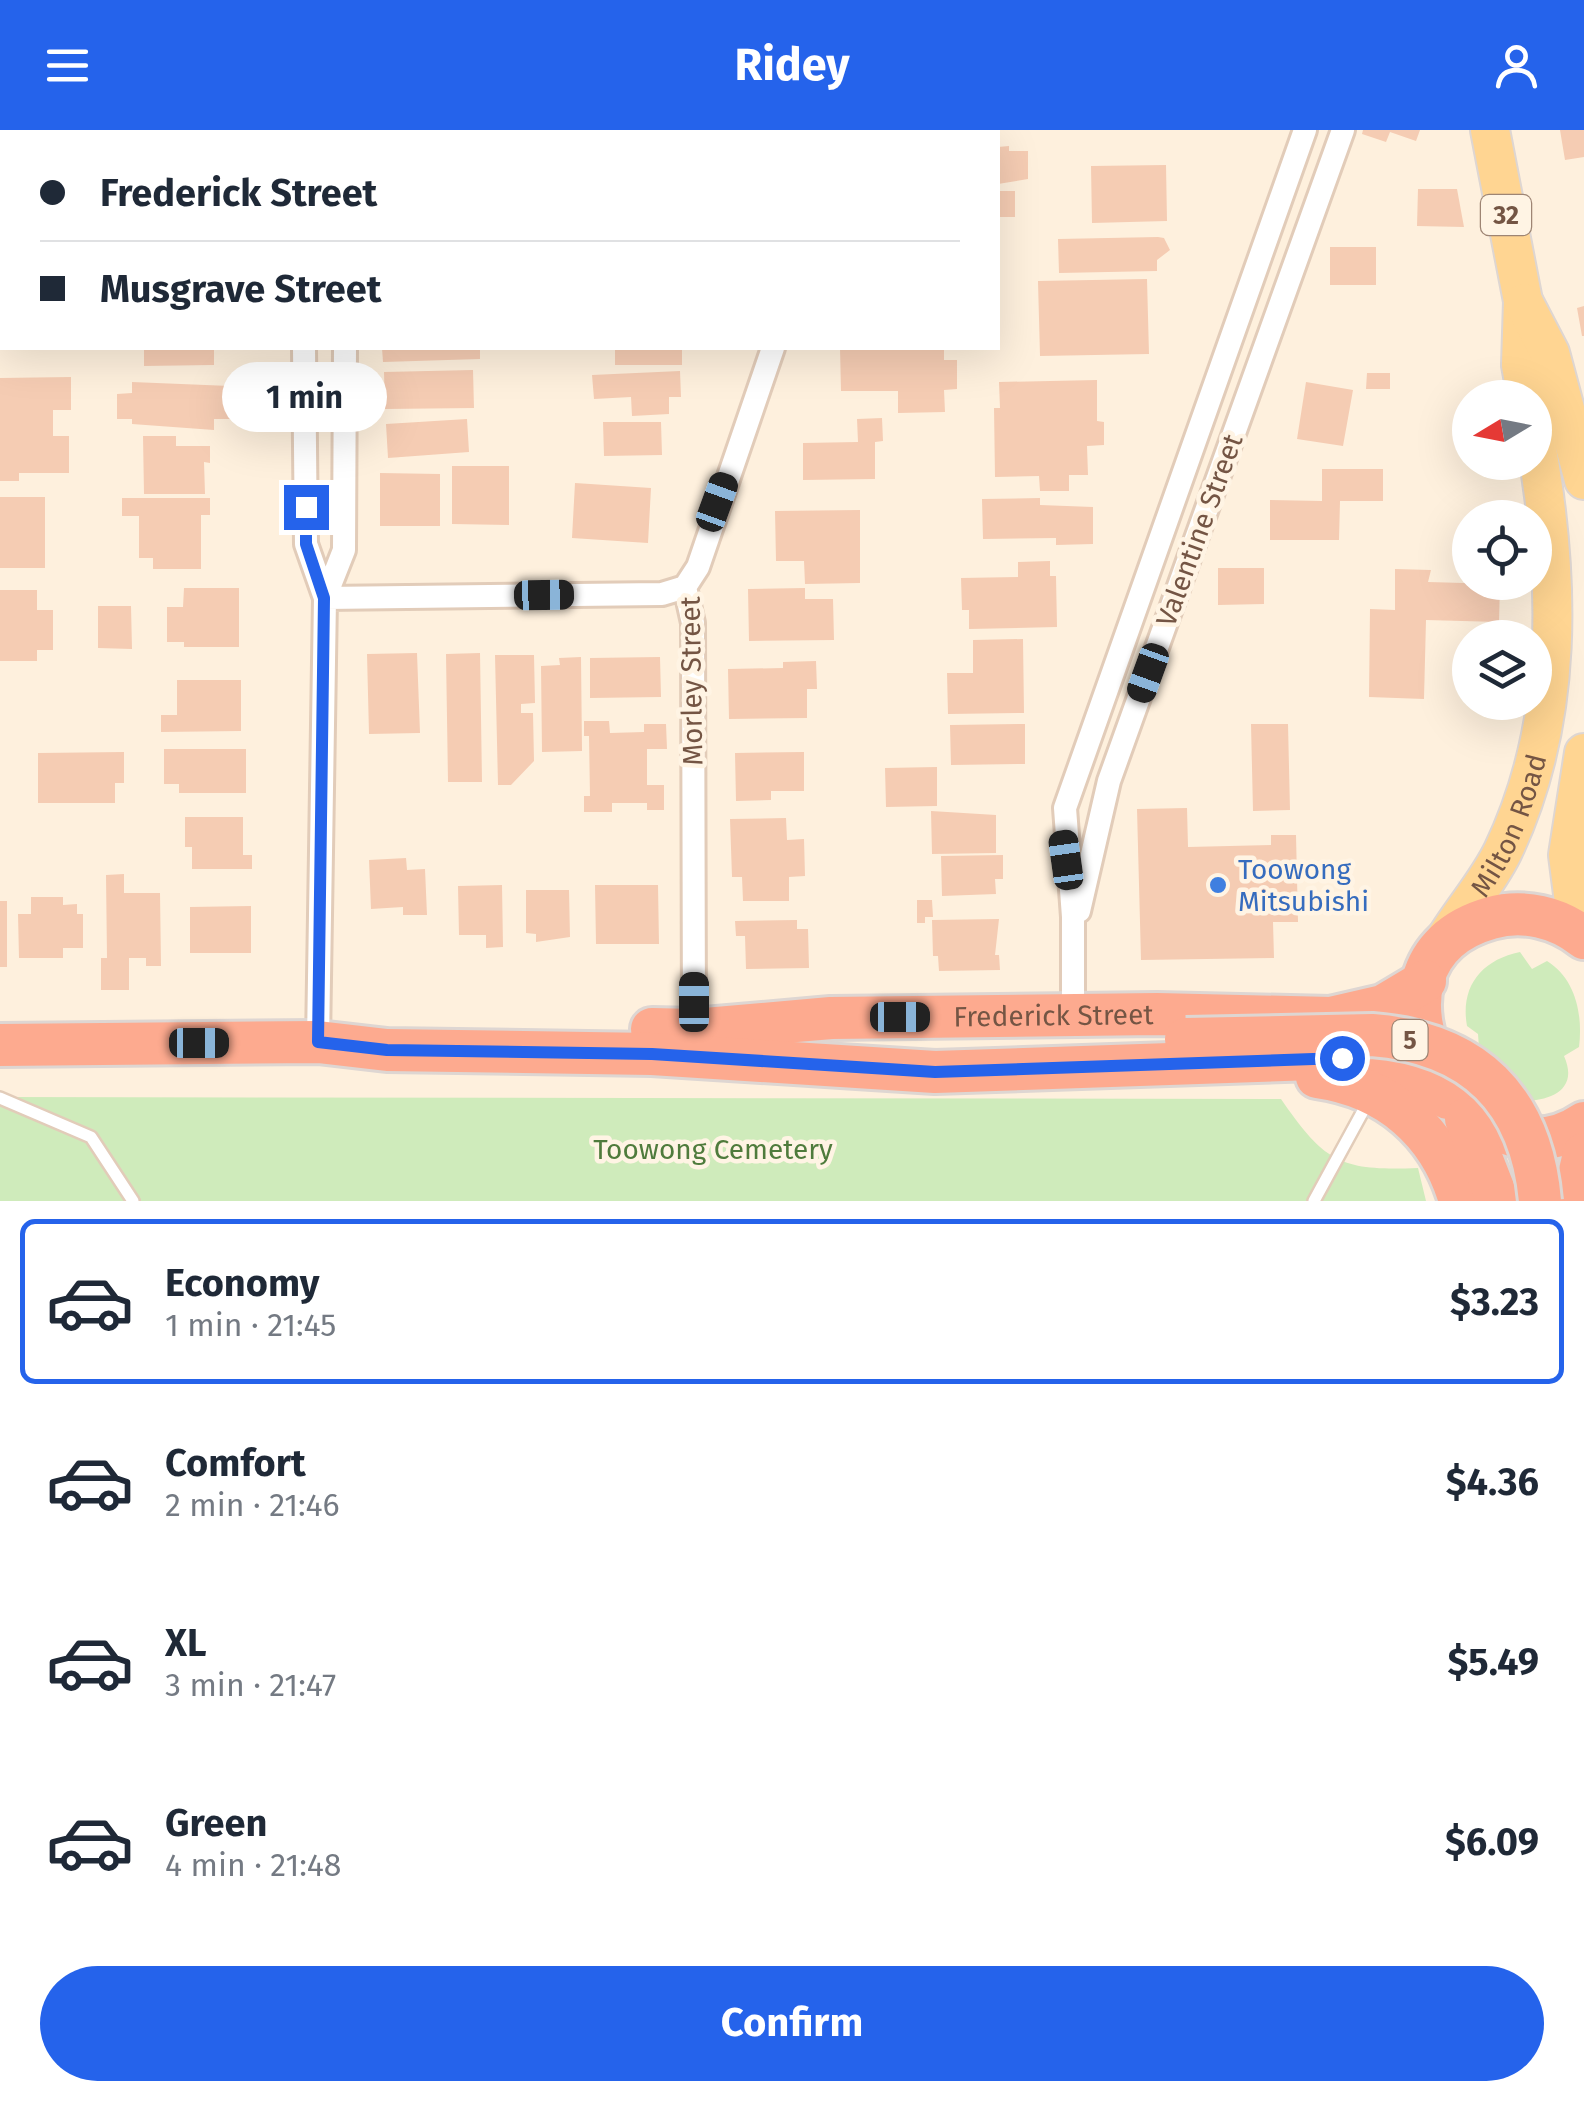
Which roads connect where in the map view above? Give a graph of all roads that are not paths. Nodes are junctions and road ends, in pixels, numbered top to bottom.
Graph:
1 (1306, 130) edge
2 (1343, 130) edge
3 (1490, 130) edge
4 (1523, 301) junction
5 (304, 350) edge
6 (345, 350) edge
7 (772, 350) edge
8 (1524, 380) edge
9 (1541, 480) edge
10 (1584, 480) edge
11 (685, 587) junction
12 (324, 598) junction
13 (1583, 768) edge
14 (1074, 934) junction
15 (1581, 935) edge
16 (1430, 970) junction
17 (1073, 1015) junction
18 (694, 1030) junction
19 (318, 1042) junction
20 (0, 1045) edge
21 (1233, 1064) junction
22 (1374, 1092) junction
23 (0, 1098) edge
24 (1457, 1109) junction
25 (1584, 1123) edge
26 (1584, 1154) edge
27 (132, 1201) edge
28 (1314, 1201) edge
29 (1460, 1201) edge
30 (1498, 1201) edge
31 (1540, 1201) edge
32 (1573, 1201) edge

1 - 14 street, Valentine Street
2 - 14 street, Valentine Street
3 - 4 main road, 32
4 - 8 main road, 32
4 - 10 main road, 32
5 - 12 street
6 - 12 street
7 - 11 street, Morley Street
9 - 16 main road, Milton Road
11 - 12 street
11 - 18 street, Morley Street
12 - 19 street
13 - 15 main road, Milton Road
14 - 17 street, Valentine Street
15 - 16 highway, Frederick Street
16 - 17 highway, Frederick Street
16 - 24 highway
17 - 18 highway, Frederick Street
18 - 19 highway, Frederick Street / 5
18 - 31 highway, 5, bridge
19 - 20 highway, Frederick Street / 5
19 - 21 highway, Frederick Street / 5
21 - 22 highway, 5
21 - 24 highway, Frederick Street
22 - 28 lane
22 - 29 highway, 5
23 - 27 lane
24 - 25 highway, Frederick Street
24 - 30 highway
26 - 32 highway

